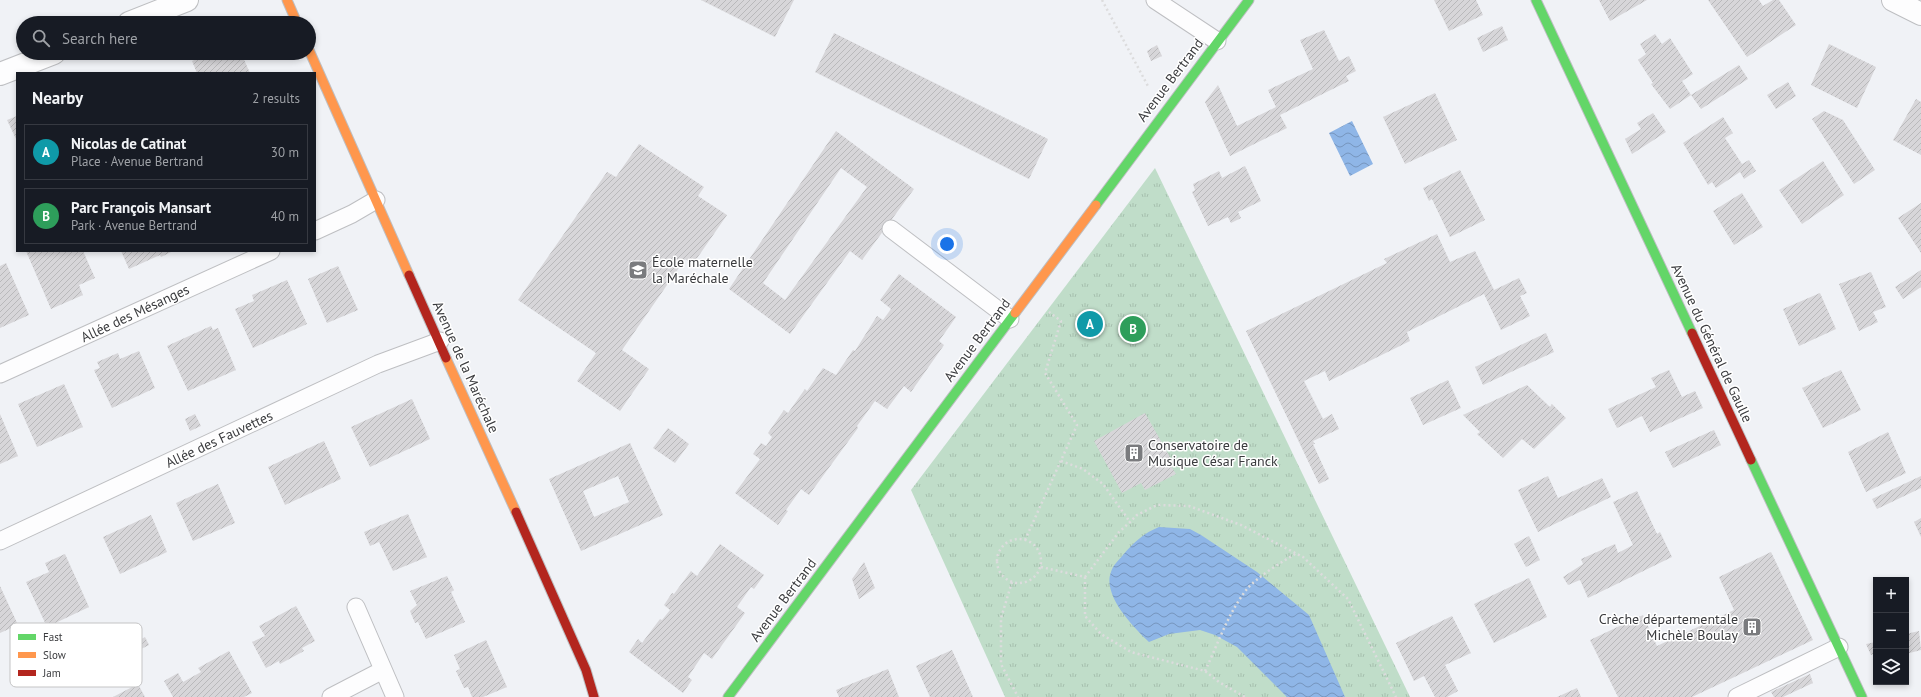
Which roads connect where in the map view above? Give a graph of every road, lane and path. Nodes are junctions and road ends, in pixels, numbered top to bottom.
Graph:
1 (187, 0) edge
2 (287, 0) edge
3 (1102, 0) edge
4 (1155, 0) edge
5 (1249, 0) edge
6 (1536, 0) edge
7 (1893, 0) edge
8 (1921, 14) edge
9 (147, 16) edge
10 (294, 16) edge
11 (1217, 41) junction
12 (36, 60) edge
13 (313, 60) edge
14 (0, 74) edge
15 (1163, 113) junction
16 (376, 200) junction
17 (891, 229) dead end
18 (316, 231) edge
19 (268, 252) edge
20 (1028, 296) junction
21 (1010, 320) junction
22 (440, 341) junction
23 (0, 374) edge
24 (1061, 461) junction
25 (1130, 522) junction
26 (1025, 540) junction
27 (0, 541) edge
28 (1297, 553) junction
29 (1041, 567) junction
30 (1085, 577) junction
31 (1012, 582) junction
32 (356, 607) dead end
33 (1839, 647) junction
34 (383, 670) junction
35 (1206, 671) junction
36 (331, 697) edge
37 (395, 697) edge
38 (594, 697) edge
39 (728, 697) edge
40 (1018, 697) edge
41 (1244, 697) edge
42 (1396, 697) edge
43 (1737, 697) edge
44 (1862, 697) edge

1 - 9 street
2 - 10 street
3 - 15 path
4 - 11 lane
5 - 11 street, Avenue Bertrand
6 - 33 street, Avenue du Général de Gaulle
7 - 8 street
11 - 15 street, Avenue Bertrand
12 - 14 street
13 - 16 street, Avenue de la Maréchale
15 - 20 street, Avenue Bertrand
16 - 18 lane
16 - 22 street, Avenue de la Maréchale
17 - 21 lane
19 - 23 lane, Allée des Mésanges
20 - 21 street, Avenue Bertrand
20 - 24 path
21 - 39 street, Avenue Bertrand
22 - 27 lane, Allée des Fauvettes
22 - 38 street, Avenue de la Maréchale
24 - 25 path
24 - 26 path
25 - 28 path
25 - 30 path
26 - 29 path
26 - 31 path
28 - 35 path
28 - 42 path
29 - 30 path
29 - 31 path
30 - 35 path
31 - 40 path
32 - 34 lane
33 - 43 lane
33 - 44 street, Avenue du Général de Gaulle
34 - 36 lane
34 - 37 lane
35 - 41 path

